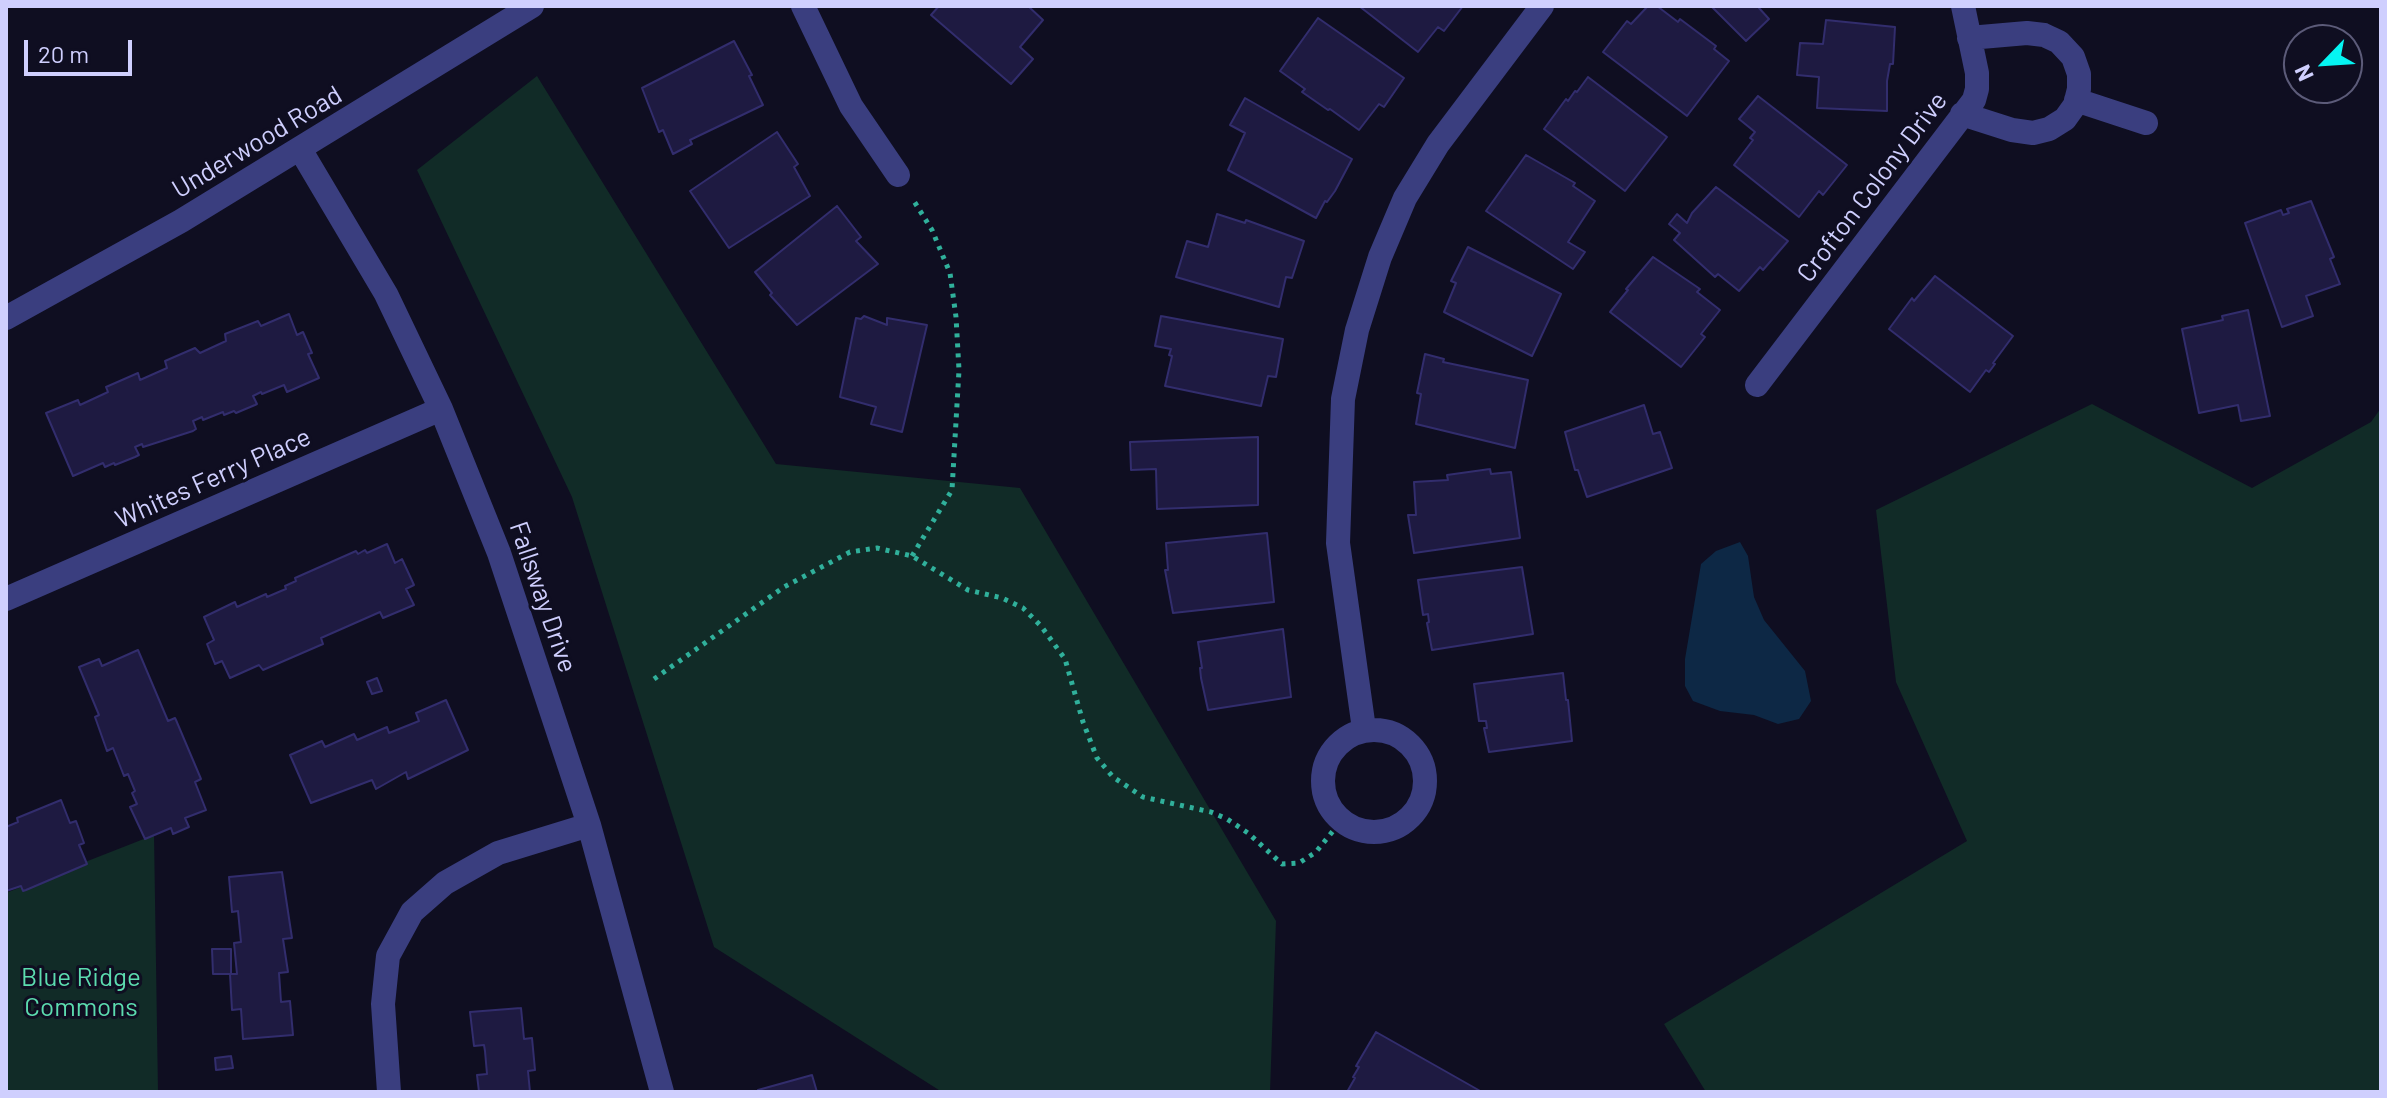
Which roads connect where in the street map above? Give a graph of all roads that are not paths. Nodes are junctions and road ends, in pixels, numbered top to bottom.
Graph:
1 (532, 6) edge
2 (803, 6) edge
3 (1542, 6) edge
4 (1963, 6) edge
5 (1969, 38) junction
6 (2076, 100) junction
7 (1962, 114) junction
8 (2146, 123) dead end
9 (300, 149) junction
10 (898, 175) road end
11 (6, 318) edge
12 (1757, 385) dead end
13 (441, 409) junction
14 (6, 599) edge
15 (1364, 729) junction
16 (589, 825) junction
17 (389, 1092) edge
18 (662, 1092) edge

1 - 9 street, Underwood Road
2 - 10 street
3 - 15 street
4 - 5 street, Crofton Colony Drive
5 - 6 street
5 - 7 street, Crofton Colony Drive
6 - 7 street
6 - 8 street
7 - 12 street, Crofton Colony Drive
9 - 11 street, Underwood Road
9 - 13 street, Fallsway Drive
13 - 14 street, Whites Ferry Place
13 - 16 street, Fallsway Drive
15 - 15 street
16 - 17 street
16 - 18 street, Fallsway Drive

